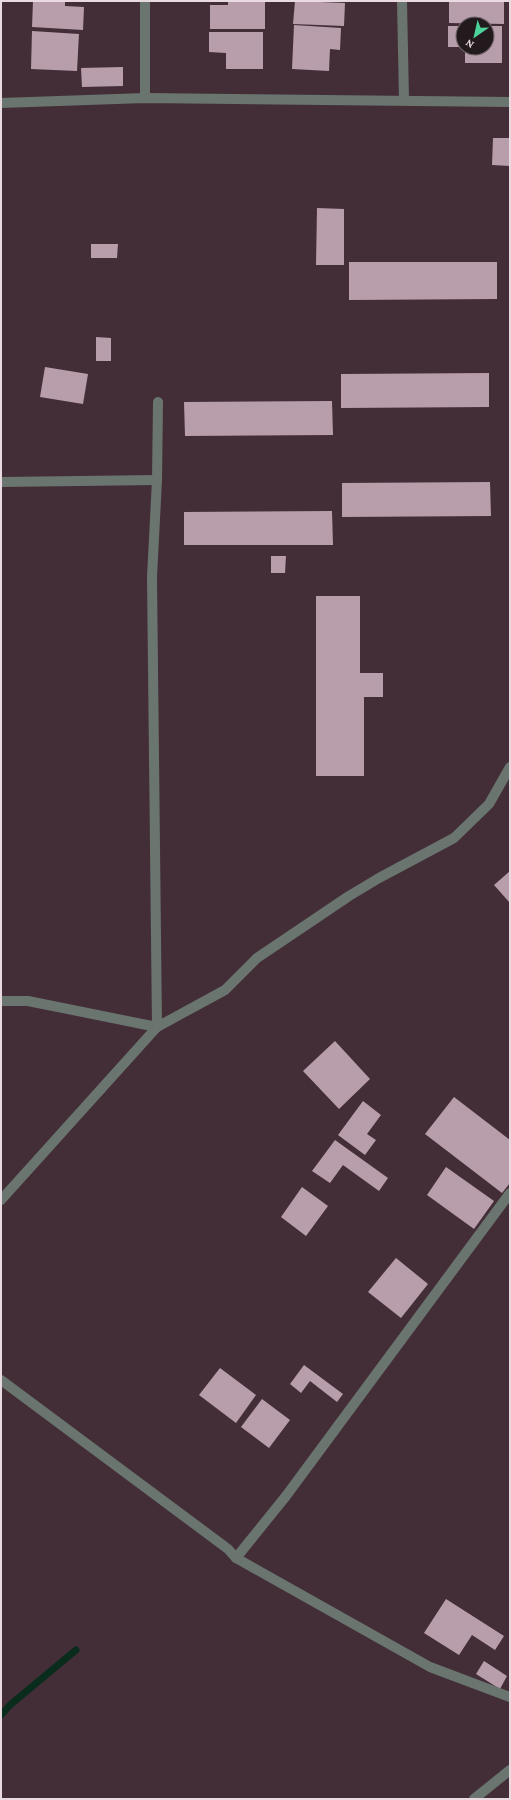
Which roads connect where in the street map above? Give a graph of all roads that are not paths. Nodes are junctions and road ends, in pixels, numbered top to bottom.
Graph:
1 (145, 1) edge
2 (402, 1) edge
3 (145, 98) junction
4 (404, 100) junction
5 (510, 102) edge
6 (1, 103) edge
7 (158, 402) dead end
8 (157, 480) junction
9 (1, 482) edge
10 (510, 767) edge
11 (1, 1001) edge
12 (157, 1027) junction
13 (510, 1193) edge
14 (1, 1200) edge
15 (1, 1380) edge
16 (236, 1558) junction
17 (510, 1697) edge
18 (510, 1770) edge
19 (474, 1799) edge

1 - 3 street
2 - 4 street
3 - 4 street
3 - 6 street
4 - 5 street
7 - 8 street
8 - 9 street
8 - 12 street
10 - 12 street
11 - 12 street
12 - 14 street
13 - 16 street
15 - 16 street
16 - 17 street
18 - 19 street

